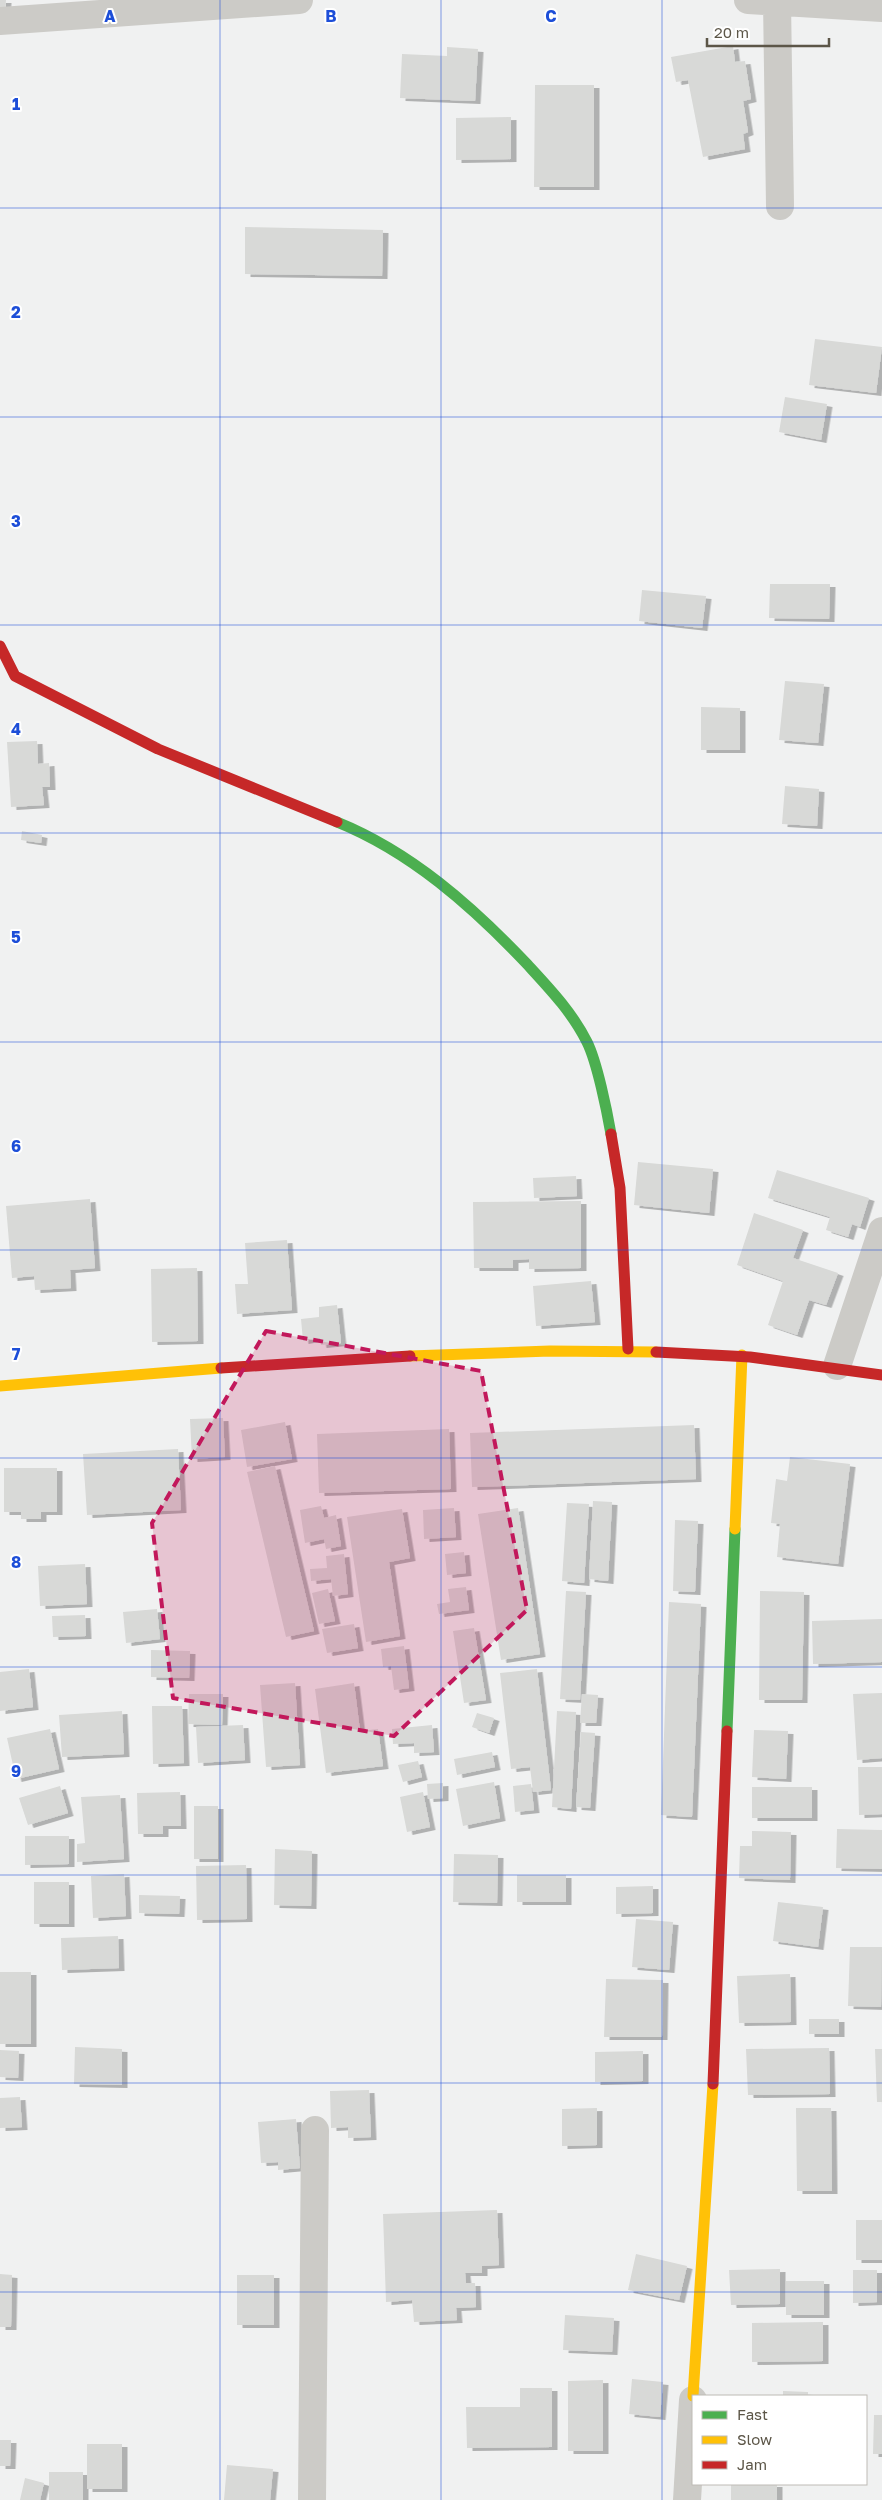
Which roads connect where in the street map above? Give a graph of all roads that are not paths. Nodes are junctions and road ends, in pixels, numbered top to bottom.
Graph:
1 (298, 0) edge
2 (748, 0) edge
3 (777, 0) edge
4 (882, 8) edge
5 (0, 21) edge
6 (780, 206) dead end
7 (0, 646) edge
8 (882, 1231) edge
9 (628, 1349) junction
10 (742, 1355) junction
11 (837, 1366) junction
12 (882, 1375) edge
13 (0, 1386) edge
14 (315, 2130) dead end
15 (694, 2395) edge
16 (692, 2417) edge
17 (312, 2500) edge
18 (687, 2500) edge

1 - 5 street
2 - 3 street
3 - 4 street
3 - 6 street
7 - 9 street
8 - 11 street
9 - 10 street
9 - 13 street
10 - 11 street
10 - 15 street
11 - 12 street
14 - 17 street
16 - 18 street

